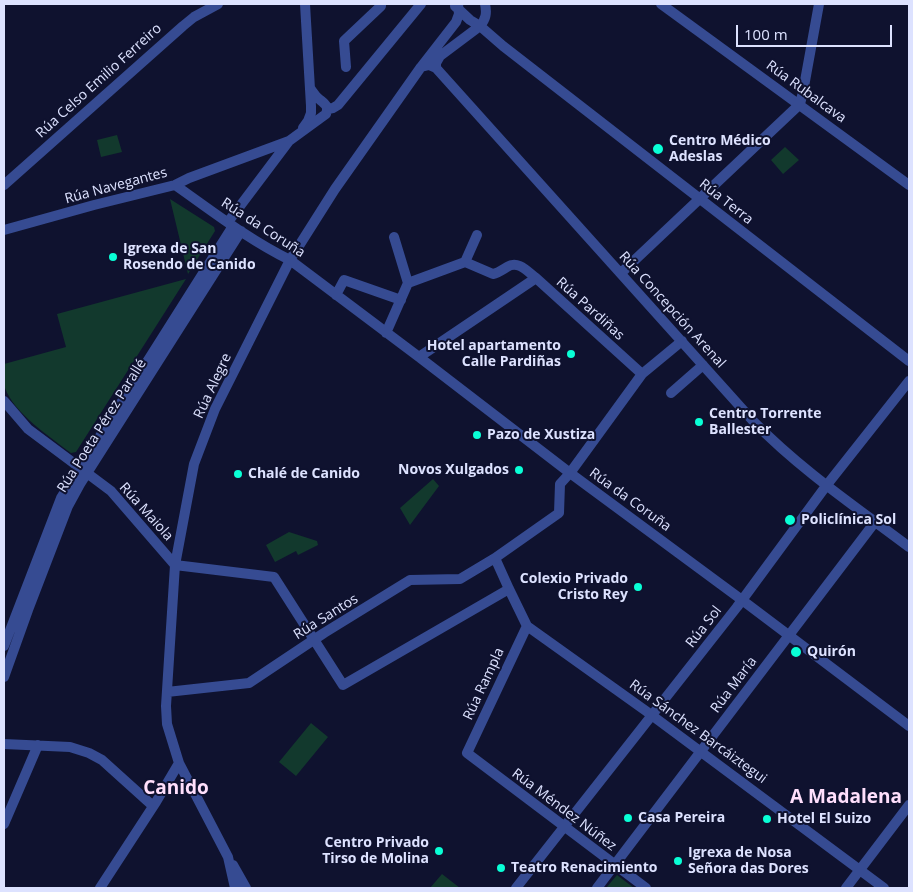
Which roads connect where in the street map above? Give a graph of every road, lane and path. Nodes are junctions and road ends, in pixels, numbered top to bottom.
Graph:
1 (218, 4) edge
2 (305, 4) edge
3 (381, 4) edge
4 (421, 4) edge
5 (661, 4) edge
6 (819, 4) edge
7 (456, 5) edge
8 (486, 5) edge
9 (480, 26) junction
10 (346, 67) dead end
11 (422, 67) junction
12 (436, 68) junction
13 (310, 88) junction
14 (800, 104) junction
15 (324, 105) junction
16 (314, 112) junction
17 (289, 141) junction
18 (4, 185) edge
19 (175, 185) junction
20 (909, 185) edge
21 (700, 199) junction
22 (234, 226) junction
23 (4, 230) edge
24 (476, 235) dead end
25 (394, 237) dead end
26 (290, 260) junction
27 (465, 262) junction
28 (621, 273) junction
29 (536, 278) junction
30 (408, 283) junction
31 (336, 295) junction
32 (401, 300) junction
33 (386, 333) junction
34 (682, 341) junction
35 (419, 357) junction
36 (909, 362) edge
37 (703, 364) junction
38 (642, 374) junction
39 (909, 381) edge
40 (671, 393) dead end
41 (4, 401) edge
42 (83, 471) junction
43 (570, 473) junction
44 (826, 486) junction
45 (876, 522) junction
46 (909, 547) edge
47 (495, 558) junction
48 (175, 565) junction
49 (509, 589) junction
50 (742, 600) junction
51 (527, 626) junction
52 (789, 636) junction
53 (314, 639) junction
54 (4, 646) edge
55 (4, 677) edge
56 (167, 692) junction
57 (652, 715) junction
58 (909, 726) edge
59 (4, 744) edge
60 (38, 745) junction
61 (701, 752) junction
62 (466, 753) joint
63 (179, 763) junction
64 (909, 805) edge
65 (153, 806) junction
66 (4, 824) edge
67 (565, 827) junction
68 (228, 857) junction
69 (615, 865) junction
70 (860, 870) junction
71 (100, 888) edge
72 (234, 888) edge
73 (246, 888) edge
74 (516, 888) edge
75 (597, 888) edge
76 (646, 888) edge
77 (846, 888) edge
78 (884, 888) edge

1 - 18 street, Rúa Celso Emilio Ferreiro
2 - 13 street
3 - 10 street
4 - 15 street
5 - 14 street, Rúa Rubalcava
6 - 14 street
7 - 9 street, Rúa Terra
7 - 11 street, Rúa Alegre
8 - 9 street
9 - 12 street
9 - 21 street, Rúa Terra
11 - 12 street
11 - 26 street, Rúa Alegre
12 - 28 street, Rúa Concepción Arenal
13 - 15 street
13 - 16 street
14 - 20 street, Rúa Rubalcava
14 - 21 street
15 - 16 street
15 - 16 street
16 - 17 street, Rúa Navegantes
17 - 19 street, Rúa Navegantes
17 - 22 street, Rúa Navegantes
19 - 22 street, Rúa da Coruña
19 - 23 street, Rúa Navegantes
21 - 28 street
21 - 36 street, Rúa Terra
22 - 26 street, Rúa da Coruña
22 - 42 street, Rúa Poeta Pérez Parallé
24 - 27 street
25 - 30 street
26 - 31 street, Rúa da Coruña
26 - 48 street, Rúa Alegre
27 - 29 street
27 - 30 street
28 - 34 street, Rúa Concepción Arenal
29 - 35 street, Rúa Pardiñas
29 - 38 street, Rúa Pardiñas
30 - 32 street
31 - 32 street
31 - 33 street, Rúa da Coruña
32 - 33 street
33 - 35 street, Rúa da Coruña
34 - 37 street, Rúa Concepción Arenal
34 - 38 street
35 - 43 street, Rúa da Coruña
37 - 40 street
37 - 44 street, Rúa Concepción Arenal
38 - 43 street
39 - 44 street, Rúa Sol
41 - 42 street, Rúa Maiola
42 - 48 street, Rúa Maiola
42 - 54 street, Rúa Poeta Pérez Parallé
42 - 55 street, Rúa Poeta Pérez Parallé
43 - 47 street, Rúa Santos
43 - 50 street, Rúa da Coruña
44 - 45 street, Rúa Concepción Arenal
44 - 50 street, Rúa Sol
45 - 46 street, Rúa Concepción Arenal
45 - 52 street, Rúa María
47 - 49 street, Rúa Sánchez Barcáiztegui
47 - 53 street, Rúa Santos
48 - 53 street
48 - 56 street, Rúa Alegre
49 - 51 street, Rúa Sánchez Barcáiztegui
49 - 53 street
50 - 52 street, Rúa da Coruña
50 - 57 street, Rúa Sol
51 - 57 street, Rúa Sánchez Barcáiztegui
51 - 62 street, Rúa Rampla
52 - 58 street, Rúa da Coruña
52 - 61 street, Rúa María
53 - 56 street, Rúa Santos
56 - 63 street, Rúa Alegre
57 - 61 street, Rúa Sánchez Barcáiztegui
57 - 67 street, Rúa Sol
59 - 60 street
60 - 65 street
60 - 66 street
61 - 69 street, Rúa María
61 - 70 street, Rúa Sánchez Barcáiztegui
62 - 67 street, Rúa Méndez Núñez
63 - 65 street
63 - 68 street, Rúa Alegre
64 - 70 street
65 - 71 street
67 - 69 street, Rúa Méndez Núñez
67 - 74 street, Rúa Sol
68 - 72 street
68 - 73 street
69 - 75 street, Rúa María
69 - 76 street, Rúa Méndez Núñez
70 - 77 street
70 - 78 street, Rúa Sánchez Barcáiztegui

